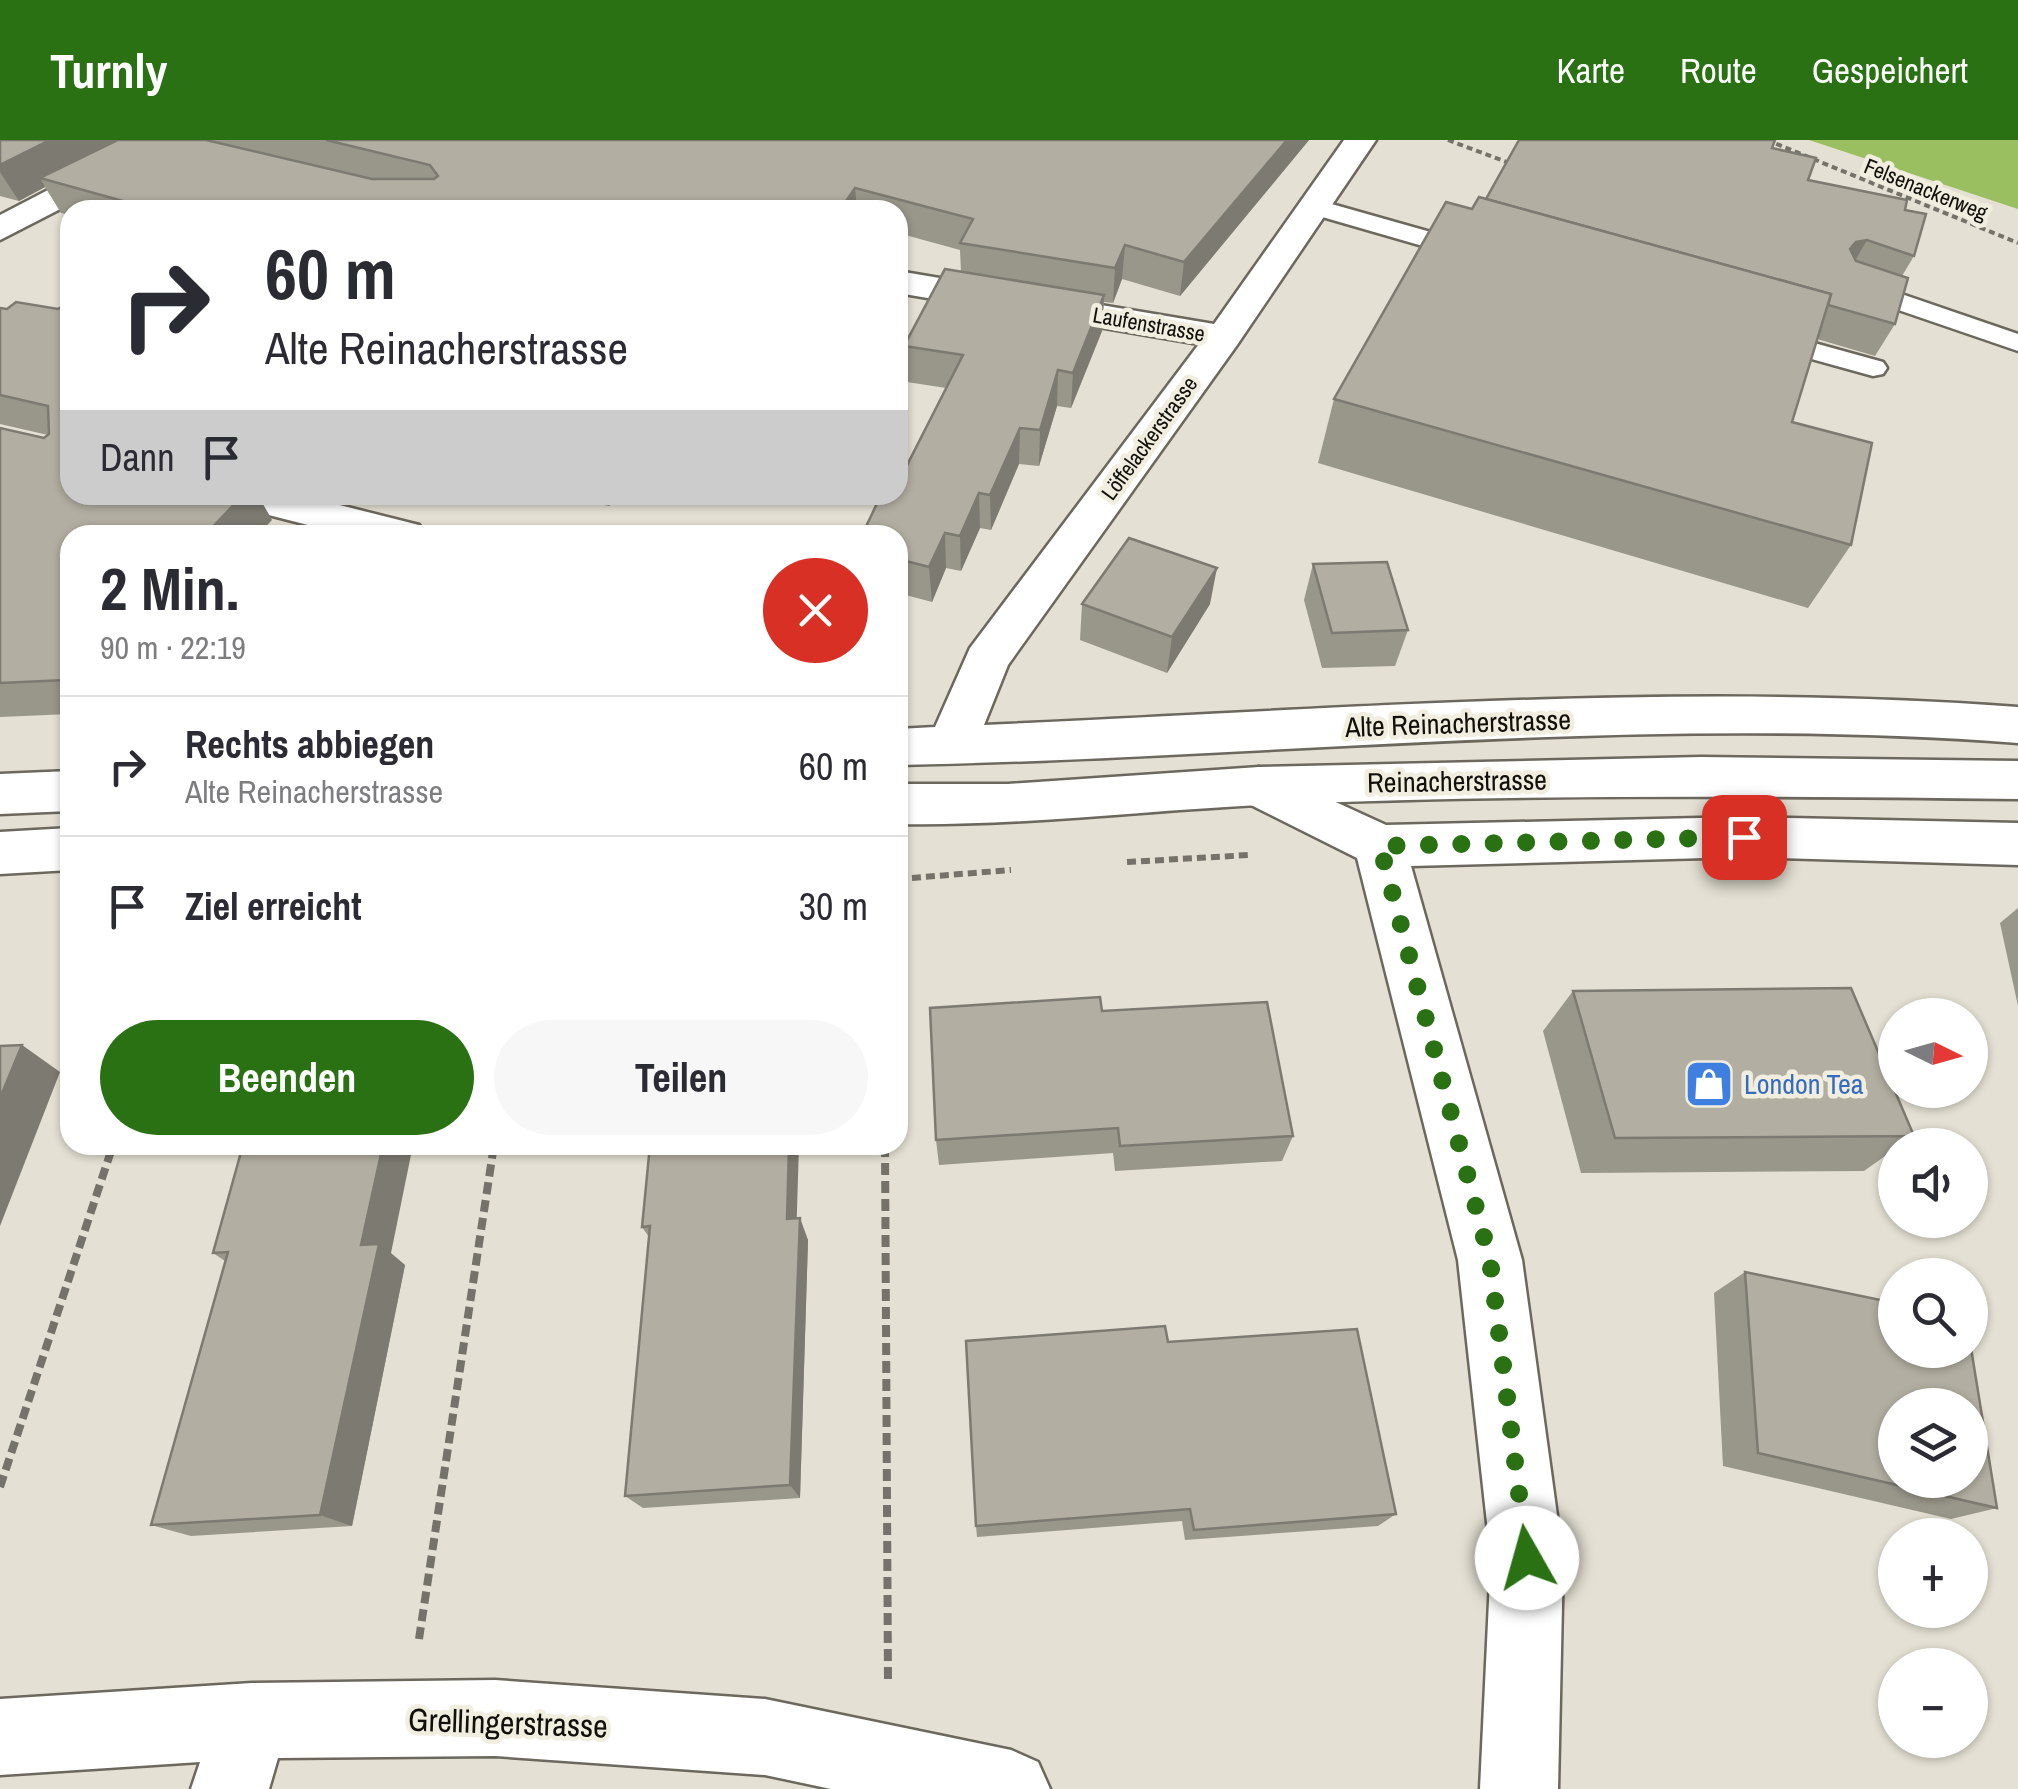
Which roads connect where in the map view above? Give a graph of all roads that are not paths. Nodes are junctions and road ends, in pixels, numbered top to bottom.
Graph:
1 (1360, 140) edge
2 (175, 147) edge
3 (60, 200) edge
4 (60, 200) edge
5 (1314, 207) junction
6 (0, 228) edge
7 (1500, 260) edge
8 (1848, 283) edge
9 (908, 284) edge
10 (1742, 330) edge
11 (1224, 337) junction
12 (2018, 344) edge
13 (1872, 368) dead end
14 (284, 505) edge
15 (364, 525) edge
16 (2018, 725) edge
17 (952, 744) junction
18 (908, 746) edge
19 (2018, 780) edge
20 (1259, 786) junction
21 (60, 791) edge
22 (0, 794) edge
23 (908, 804) edge
24 (2018, 844) edge
25 (1380, 846) junction
26 (60, 850) edge
27 (0, 853) edge
28 (0, 1737) edge
29 (241, 1755) edge
30 (1011, 1789) edge
31 (1519, 1789) edge

1 - 5 street, Löffelackerstrasse
2 - 3 street
4 - 6 street
5 - 7 lane
5 - 11 street, Löffelackerstrasse
8 - 12 lane
9 - 11 street, Laufenstrasse
10 - 13 lane
11 - 17 street, Löffelackerstrasse
14 - 15 street
16 - 17 street, Alte Reinacherstrasse
17 - 18 street, Alte Reinacherstrasse
19 - 20 street, Reinacherstrasse
20 - 23 street, Reinacherstrasse
20 - 25 street
21 - 22 street
24 - 25 street
25 - 31 street
26 - 27 street
28 - 29 street, Grellingerstrasse
29 - 30 street, Grellingerstrasse

